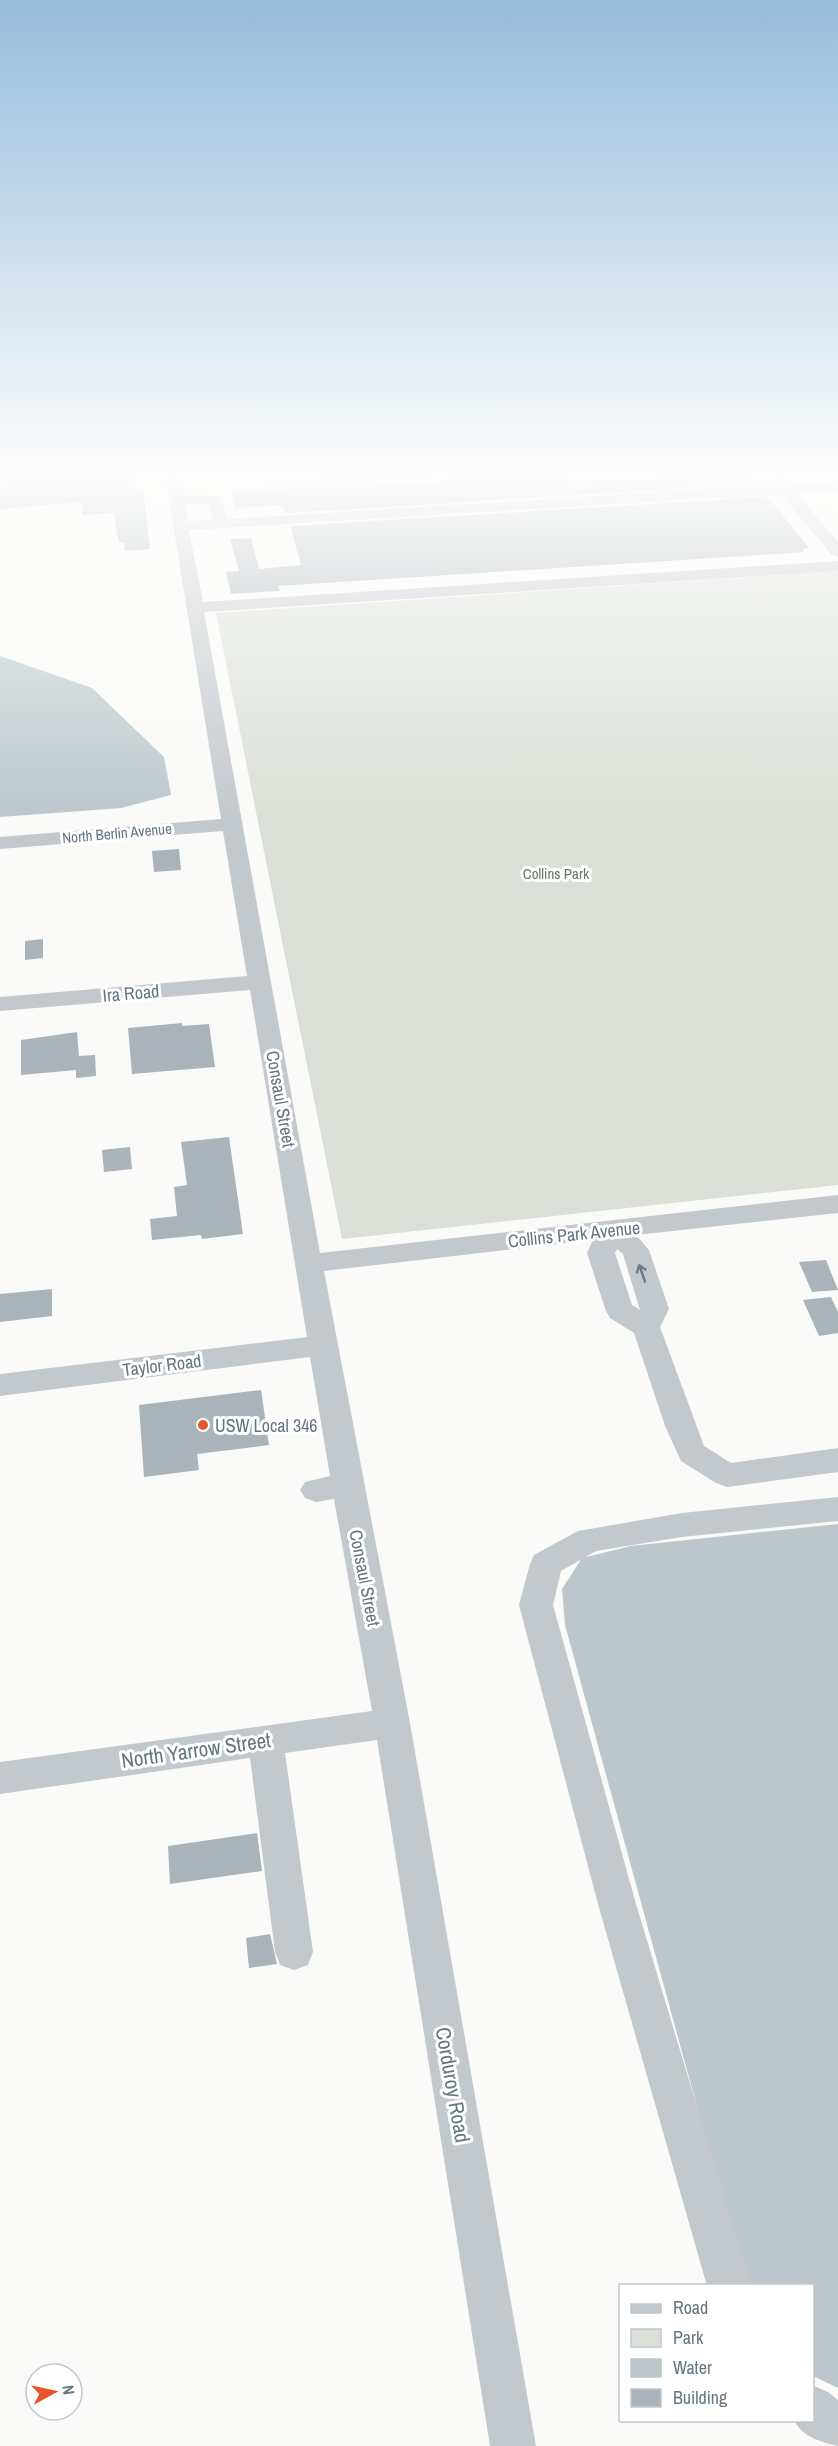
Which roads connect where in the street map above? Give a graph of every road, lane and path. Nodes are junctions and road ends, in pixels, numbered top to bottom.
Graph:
1 (192, 589) edge
2 (484, 589) edge
3 (195, 608) junction
4 (234, 824) junction
5 (0, 843) edge
6 (261, 982) junction
7 (0, 1004) edge
8 (838, 1204) edge
9 (612, 1229) junction
10 (310, 1263) junction
11 (324, 1345) junction
12 (0, 1385) edge
13 (838, 1460) edge
14 (348, 1485) junction
15 (316, 1490) dead end
16 (838, 1509) edge
17 (392, 1724) junction
18 (266, 1741) junction
19 (0, 1778) edge
20 (294, 1952) dead end
21 (728, 2284) edge
22 (814, 2409) edge
23 (838, 2423) edge
24 (513, 2446) edge

1 - 3 street, Consaul Street
2 - 3 street
3 - 4 street, Consaul Street
4 - 5 street, North Berlin Avenue
4 - 6 street, Consaul Street
6 - 7 street, Ira Road
6 - 10 street, Consaul Street
8 - 9 street, Collins Park Avenue
9 - 10 street, Collins Park Avenue
9 - 13 street
10 - 11 street, Consaul Street
11 - 12 street, Taylor Road
11 - 14 street, Consaul Street
14 - 15 street
14 - 17 street, Consaul Street
16 - 21 street
17 - 18 street, North Yarrow Street
17 - 24 street, Corduroy Road
18 - 19 street, North Yarrow Street
18 - 20 street
22 - 23 street

